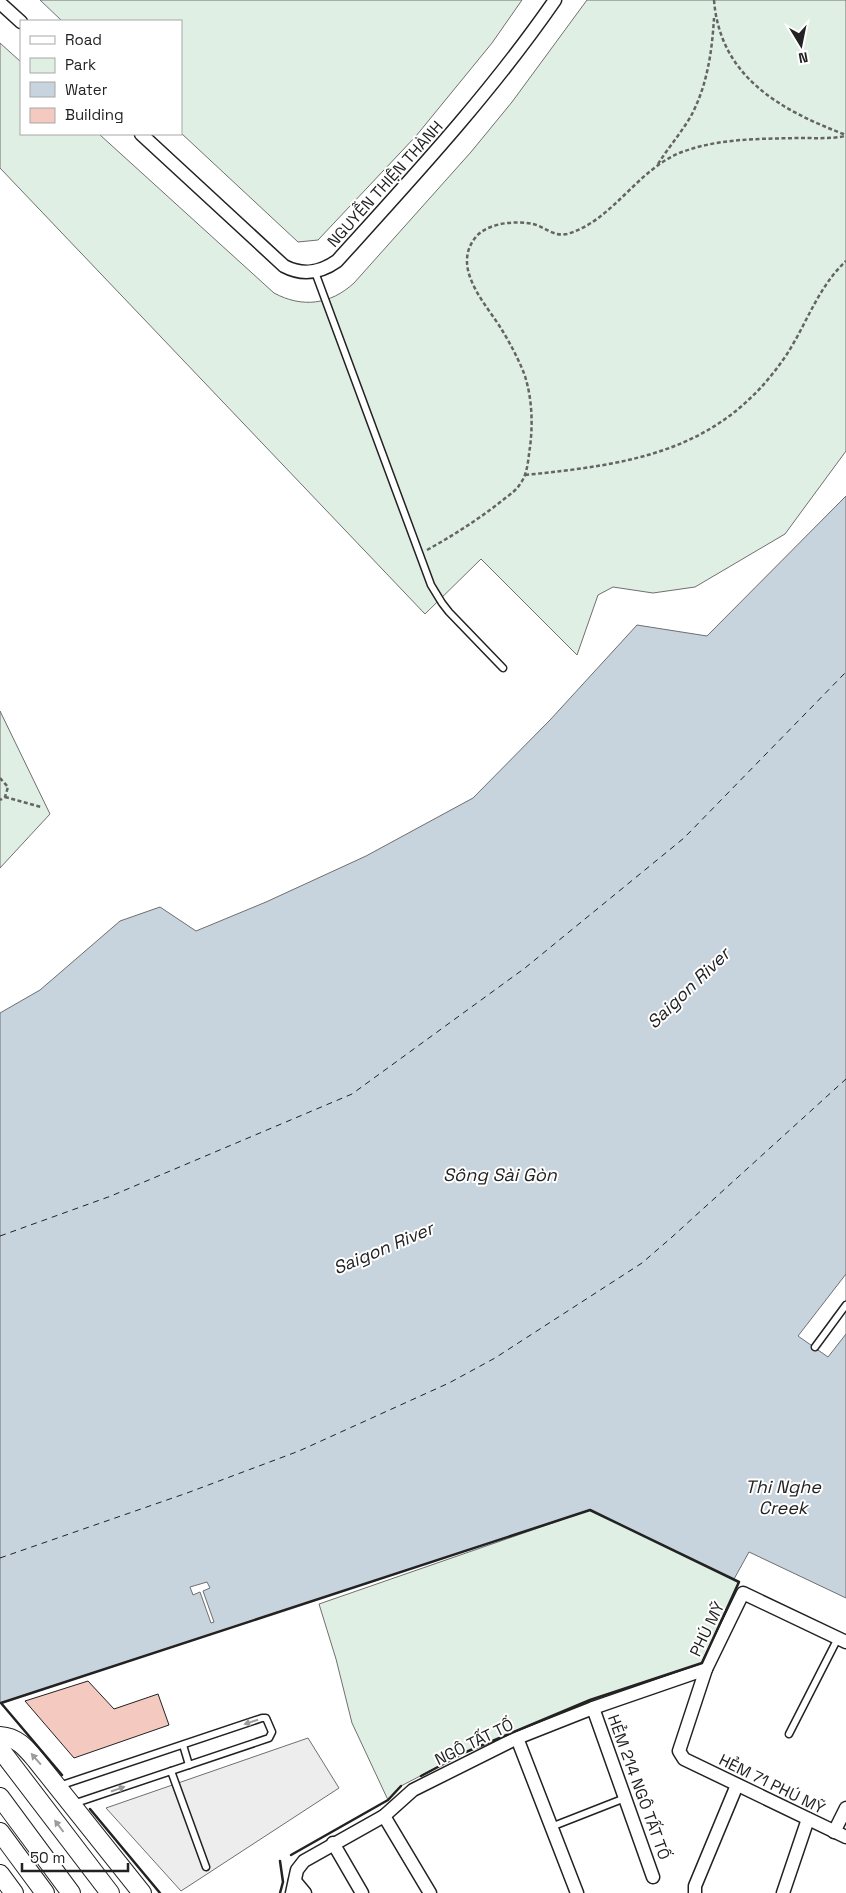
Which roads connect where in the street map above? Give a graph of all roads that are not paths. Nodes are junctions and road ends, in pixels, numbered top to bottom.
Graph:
1 (555, 0) edge
2 (0, 3) edge
3 (20, 21) edge
4 (143, 135) edge
5 (315, 272) junction
6 (503, 668) dead end
7 (846, 1305) edge
8 (815, 1347) dead end
9 (842, 1640) edge
10 (706, 1669) junction
11 (593, 1708) junction
12 (789, 1734) dead end
13 (0, 1736) edge
14 (517, 1738) junction
15 (183, 1745) junction
16 (0, 1749) edge
17 (684, 1760) joint
18 (189, 1765) junction
19 (171, 1771) junction
20 (737, 1785) junction
21 (58, 1786) junction
22 (0, 1797) edge
23 (626, 1798) junction
24 (72, 1805) junction
25 (846, 1808) edge
26 (384, 1816) junction
27 (808, 1819) junction
28 (551, 1827) junction
29 (0, 1832) edge
30 (840, 1834) edge
31 (333, 1843) junction
32 (206, 1866) dead end
33 (0, 1874) edge
34 (653, 1877) dead end
35 (294, 1887) edge
36 (695, 1890) edge
37 (14, 1893) edge
38 (45, 1893) edge
39 (71, 1893) edge
40 (110, 1893) edge
41 (142, 1893) edge
42 (304, 1893) edge
43 (362, 1893) edge
44 (430, 1893) edge
45 (577, 1893) edge
46 (782, 1893) edge

1 - 5 street, NGUYỄN THIỆN THÀNH
2 - 3 street
4 - 5 street
5 - 6 lane
7 - 8 lane
9 - 10 street, PHÚ MỸ
9 - 12 lane
10 - 11 street, NGÔ TẤT TỐ
10 - 17 street, PHÚ MỸ
11 - 14 street, NGÔ TẤT TỐ
11 - 23 street, HẺM 214 NGÔ TẤT TỐ
21 -> 13 main road
14 - 26 street, NGÔ TẤT TỐ
14 - 28 street
15 - 18 lane
18 -> 15 lane
15 - 21 lane
40 -> 16 main road
17 - 20 street, HẺM 71 PHÚ MỸ
18 - 19 lane
24 -> 19 lane
19 - 32 lane
20 - 27 street, HẺM 71 PHÚ MỸ
20 - 36 street
21 - 24 main road
22 - 39 main road
23 - 28 lane
23 - 34 street, HẺM 214 NGÔ TẤT TỐ
24 - 41 main road
25 - 30 street
26 - 31 street, NGÔ TẤT TỐ
26 - 44 street
27 - 30 street, HẺM 71 PHÚ MỸ
27 - 46 street
28 - 45 street
29 - 38 main road
31 - 35 street, NGÔ TẤT TỐ
31 - 43 street
33 - 37 main road
35 - 42 street

